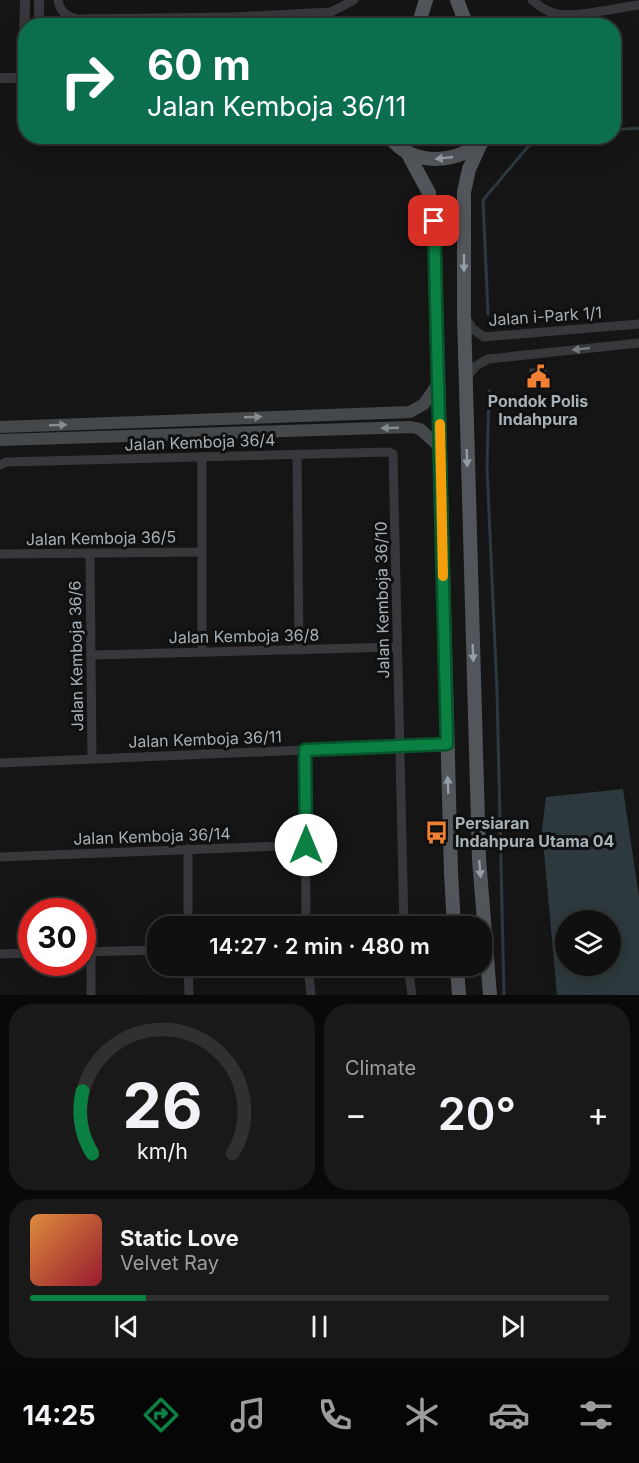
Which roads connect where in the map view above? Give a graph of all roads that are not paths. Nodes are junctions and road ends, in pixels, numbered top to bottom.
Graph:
1 (25, 0) edge
2 (39, 0) edge
3 (58, 0) edge
4 (354, 0) edge
5 (426, 0) edge
6 (457, 0) edge
7 (532, 0) edge
8 (639, 5) edge
9 (25, 18) edge
10 (39, 18) edge
11 (72, 18) edge
12 (144, 18) edge
13 (420, 18) edge
14 (464, 18) edge
15 (0, 78) edge
16 (18, 78) edge
17 (398, 144) edge
18 (479, 144) edge
19 (482, 144) edge
20 (407, 152) junction
21 (464, 315) junction
22 (639, 324) edge
23 (639, 344) edge
24 (465, 379) junction
25 (439, 382) junction
26 (0, 427) edge
27 (0, 440) edge
28 (441, 448) junction
29 (297, 454) junction
30 (393, 454) joint
31 (202, 457) junction
32 (3, 464) edge
33 (202, 552) junction
34 (90, 553) junction
35 (0, 554) edge
36 (397, 647) junction
37 (298, 650) junction
38 (202, 652) junction
39 (91, 655) junction
40 (447, 744) junction
41 (400, 746) junction
42 (305, 750) junction
43 (92, 759) junction
44 (0, 763) edge
45 (306, 845) junction
46 (188, 849) junction
47 (0, 857) edge
48 (188, 916) edge
49 (306, 916) edge
50 (404, 916) edge
51 (453, 916) edge
52 (147, 950) edge
53 (96, 952) edge
54 (18, 953) edge
55 (0, 954) edge
56 (90, 976) edge
57 (188, 976) edge
58 (309, 976) edge
59 (409, 976) edge
60 (458, 976) edge
61 (92, 995) edge
62 (189, 995) edge
63 (311, 995) edge
64 (412, 995) edge
65 (459, 995) edge
66 (490, 995) edge

1 - 9 street
2 - 10 street
3 - 11 street
4 - 12 street
5 - 13 main road
6 - 14 main road
7 - 8 street
15 - 16 street
17 - 20 main road
18 -> 20 main road
19 -> 21 main road
20 - 25 main road
21 - 22 street, Jalan i-Park 1/1
21 - 24 main road
23 -> 24 street
24 -> 66 main road
26 -> 25 main road
25 - 28 main road
28 -> 27 main road
28 - 40 main road
29 - 30 street, Jalan Kemboja 36/4
29 - 31 street, Jalan Kemboja 36/4
29 - 37 street
30 - 36 street, Jalan Kemboja 36/10
31 - 32 street, Jalan Kemboja 36/4
31 - 33 street
33 - 34 street, Jalan Kemboja 36/5
33 - 38 street
34 - 35 street, Jalan Kemboja 36/5
34 - 39 street, Jalan Kemboja 36/6
36 - 37 street, Jalan Kemboja 36/8
36 - 41 street, Jalan Kemboja 36/10
37 - 38 street, Jalan Kemboja 36/8
38 - 39 street, Jalan Kemboja 36/8
39 - 43 street, Jalan Kemboja 36/6
40 - 41 street, Jalan Kemboja 36/11
51 -> 40 main road
41 - 42 street, Jalan Kemboja 36/11
41 - 50 street, Jalan Kemboja 36/10
42 - 43 street, Jalan Kemboja 36/11
42 - 45 street
43 - 44 street, Jalan Kemboja 36/11
45 - 46 street, Jalan Kemboja 36/14
45 - 49 street
46 - 47 street, Jalan Kemboja 36/14
46 - 48 street
52 - 53 street
54 - 55 street
56 - 61 street
57 - 62 street
58 - 63 street
59 - 64 street
60 - 65 main road

